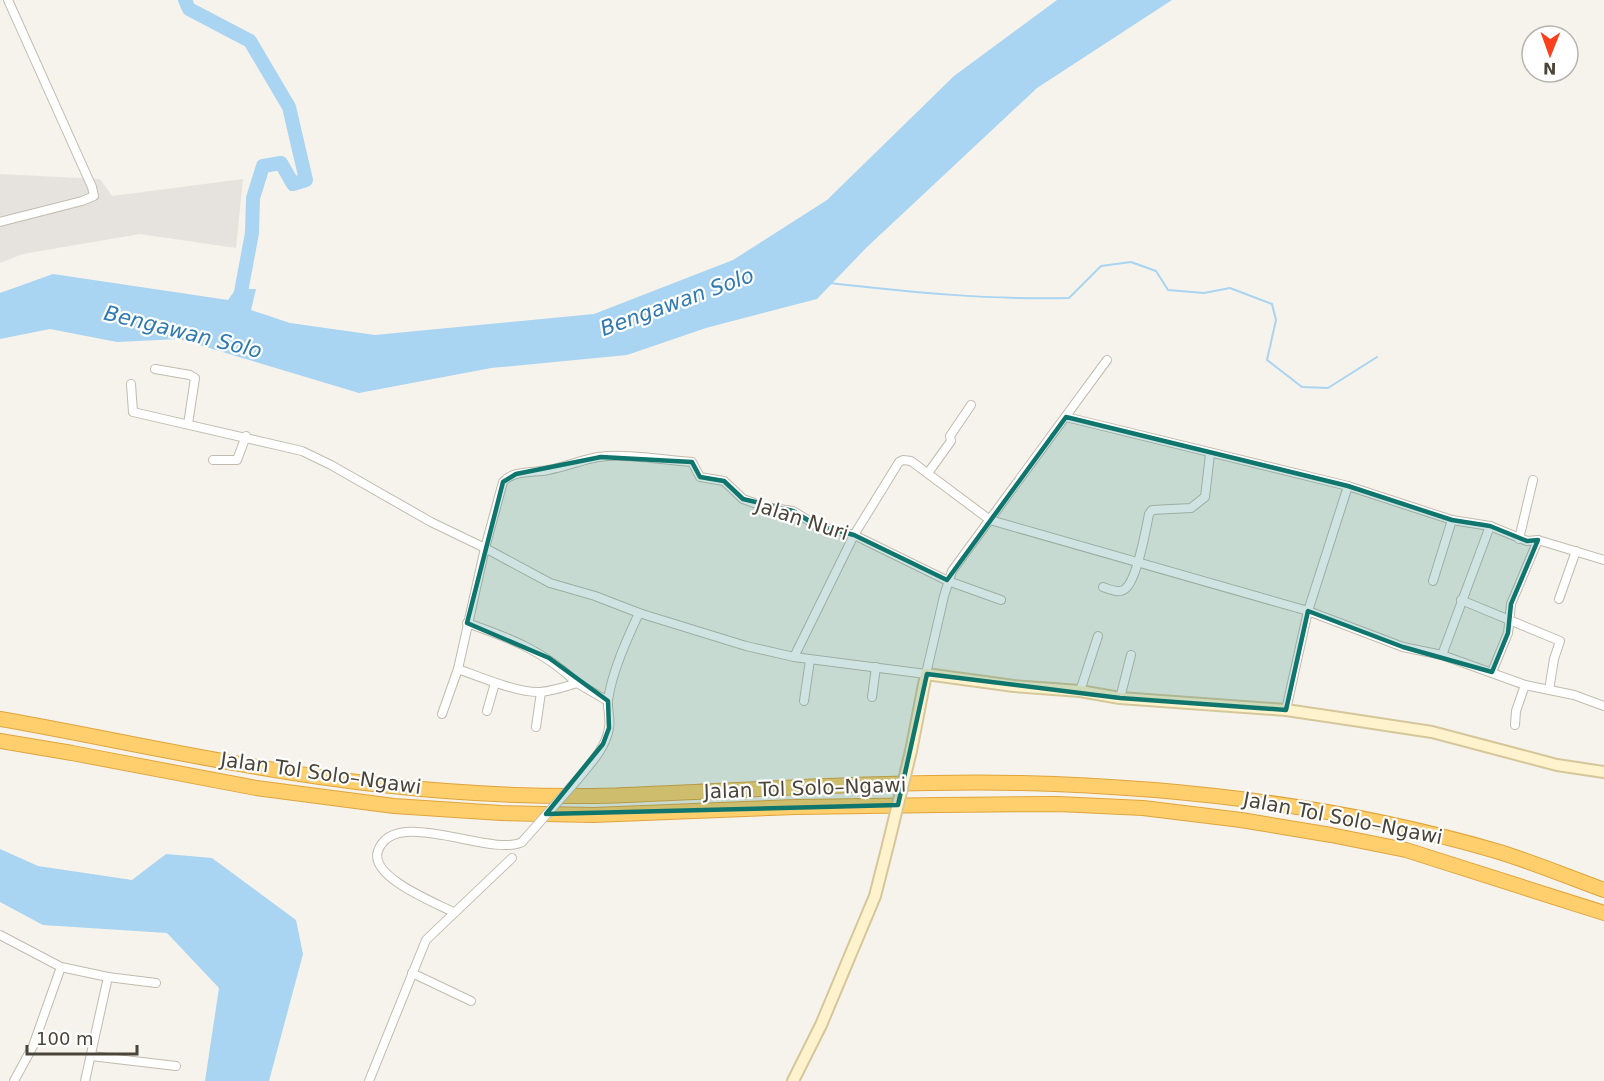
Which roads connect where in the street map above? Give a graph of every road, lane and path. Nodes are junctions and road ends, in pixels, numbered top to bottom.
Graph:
1 (8, 0) edge
2 (0, 222) edge
3 (1107, 360) dead end
4 (155, 369) dead end
5 (131, 384) dead end
6 (971, 405) dead end
7 (1066, 417) junction
8 (188, 424) junction
9 (246, 436) junction
10 (1210, 454) junction
11 (213, 460) dead end
12 (928, 473) junction
13 (1533, 480) dead end
14 (1348, 486) junction
15 (990, 520) junction
16 (1452, 520) junction
17 (1490, 526) junction
18 (854, 535) junction
19 (1518, 539) junction
20 (1538, 540) junction
21 (485, 548) junction
22 (1576, 551) junction
23 (1604, 560) edge
24 (1138, 562) junction
25 (948, 581) junction
26 (1433, 581) dead end
27 (1103, 587) dead end
28 (1559, 599) dead end
29 (1001, 600) dead end
30 (1461, 600) junction
31 (1308, 612) junction
32 (639, 614) junction
33 (1510, 620) junction
34 (467, 623) junction
35 (1098, 636) dead end
36 (1131, 655) dead end
37 (1442, 655) junction
38 (795, 657) junction
39 (810, 660) junction
40 (876, 667) junction
41 (458, 669) junction
42 (1492, 672) junction
43 (927, 674) junction
44 (495, 682) junction
45 (577, 683) junction
46 (1525, 685) junction
47 (1549, 690) junction
48 (1080, 691) junction
49 (541, 692) junction
50 (872, 697) dead end
51 (1120, 698) junction
52 (608, 701) junction
53 (804, 701) dead end
54 (1604, 706) edge
55 (1286, 710) junction
56 (487, 711) dead end
57 (442, 714) dead end
58 (0, 719) edge
59 (1515, 725) dead end
60 (536, 727) dead end
61 (0, 741) edge
62 (1604, 772) edge
63 (512, 858) dead end
64 (1604, 890) edge
65 (453, 912) junction
66 (1604, 913) edge
67 (0, 935) edge
68 (61, 967) junction
69 (412, 973) junction
70 (108, 977) junction
71 (156, 983) dead end
72 (471, 1001) dead end
73 (91, 1056) junction
74 (176, 1066) dead end
75 (14, 1081) edge
76 (85, 1081) edge
77 (369, 1081) edge
78 (793, 1081) edge

1 - 2 street
3 - 7 street
4 - 8 street
5 - 8 street
6 - 12 street
7 - 10 street
7 - 15 street
8 - 9 street
9 - 11 street
9 - 21 street
10 - 14 street
10 - 24 street
12 - 15 street
12 - 18 street
13 - 19 street
14 - 16 street
14 - 31 street
15 - 24 street
15 - 25 street
16 - 17 street
16 - 26 street
17 - 19 street
17 - 30 street
18 - 21 street, Jalan Nuri
18 - 25 street, Jalan Nuri
18 - 38 street
19 - 20 street
20 - 22 street
20 - 33 street
21 - 32 street
21 - 34 street
22 - 23 street
22 - 28 street
24 - 27 street
24 - 31 street
25 - 29 street, Jalan Nuri
25 - 43 street
30 - 33 street
30 - 37 street
31 - 37 street
31 - 55 street
32 - 38 street
32 - 52 street
33 - 42 street
33 - 47 street
34 - 41 street
34 - 45 street
35 - 48 street
36 - 51 street
37 - 42 street
38 - 39 street
39 - 40 street
39 - 53 street
40 - 43 street
40 - 50 street
41 - 44 street
41 - 57 street
42 - 46 street
43 - 48 street
43 - 78 street, bridge
44 - 49 street
44 - 56 street
45 - 49 street
45 - 52 street
46 - 47 street
46 - 59 street
47 - 54 street
48 - 51 street
49 - 60 street
51 - 55 street
52 - 65 street, bridge
55 - 62 street
58 - 64 highway, Jalan Tol Solo–Ngawi
61 - 66 highway, Jalan Tol Solo–Ngawi
63 - 65 street
65 - 69 street
67 - 68 street
68 - 70 street
68 - 75 street
69 - 72 street
69 - 77 street
70 - 71 street
70 - 73 street
73 - 74 street
73 - 76 street

